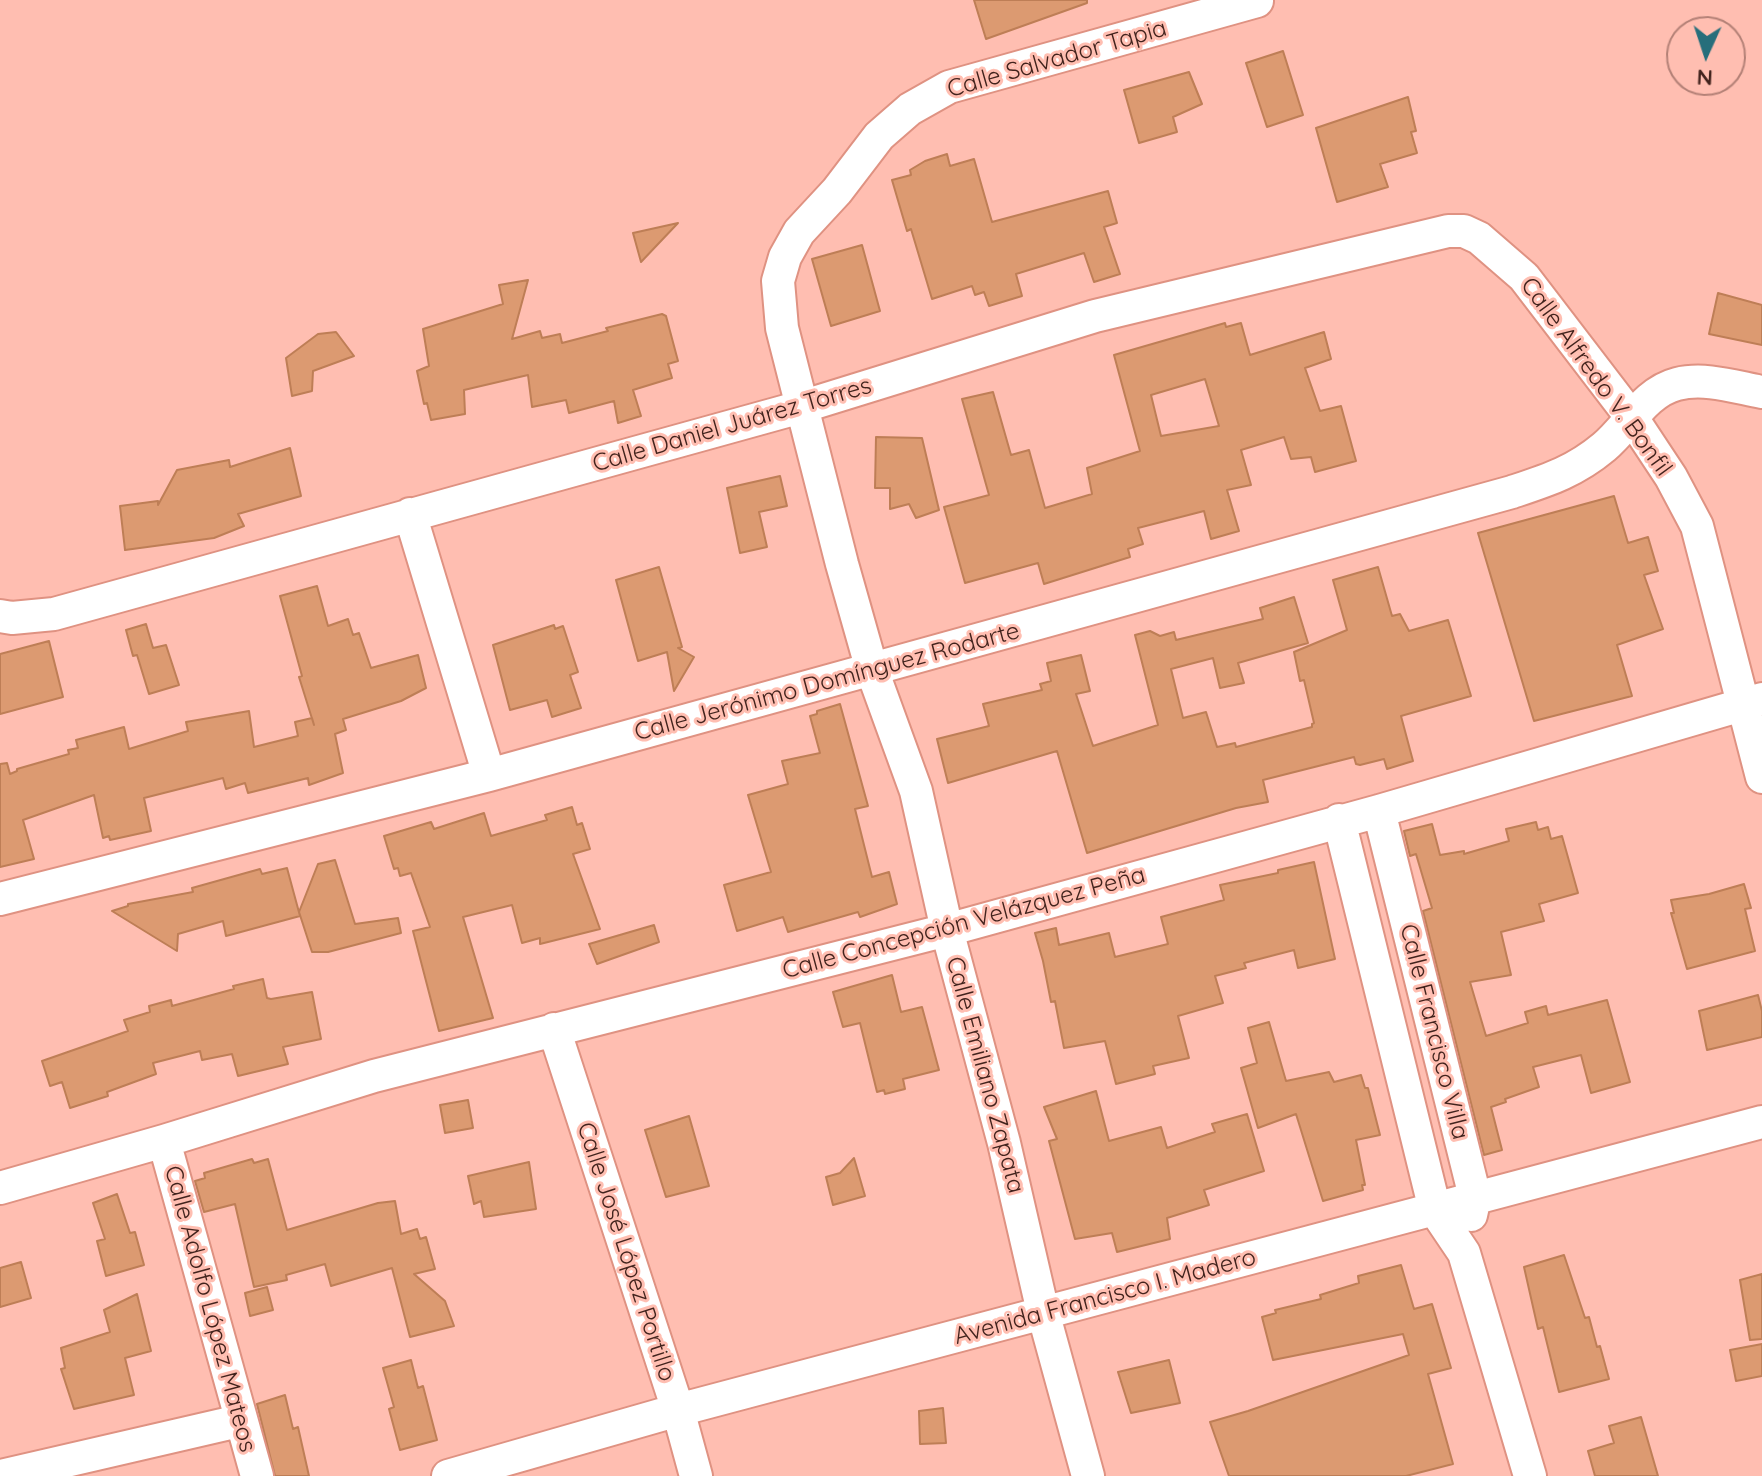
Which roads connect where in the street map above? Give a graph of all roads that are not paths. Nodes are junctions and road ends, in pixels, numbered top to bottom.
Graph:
1 (1257, 1) edge
2 (1464, 231) joint
3 (785, 257) joint
4 (1762, 392) edge
5 (801, 407) junction
6 (1632, 418) junction
7 (410, 514) junction
8 (0, 616) edge
9 (872, 670) junction
10 (1752, 701) edge
11 (489, 775) junction
12 (1762, 777) edge
13 (1379, 811) junction
14 (1339, 820) junction
15 (0, 899) edge
16 (947, 930) junction
17 (554, 1029) junction
18 (1762, 1122) edge
19 (164, 1141) junction
20 (0, 1188) edge
21 (1475, 1197) junction
22 (1435, 1210) junction
23 (1464, 1253) junction
24 (1043, 1312) junction
25 (678, 1410) junction
26 (239, 1421) junction
27 (1, 1476) edge
28 (257, 1476) edge
29 (448, 1476) edge
30 (696, 1476) edge
31 (1088, 1476) edge
32 (1530, 1476) edge

1 - 3 street, Calle Salvador Tapia
2 - 5 street, Calle Daniel Juárez Torres
2 - 6 street, Calle Alfredo V. Bonfil
3 - 5 street, Calle Emiliano Zapata
4 - 6 street, Calle Jerónimo Domínguez Rodarte
5 - 7 street, Calle Daniel Juárez Torres
5 - 9 street, Calle Emiliano Zapata
6 - 9 street, Calle Jerónimo Domínguez Rodarte
6 - 10 street, Calle Alfredo V. Bonfil
7 - 8 street, Calle Daniel Juárez Torres
7 - 11 street
9 - 11 street, Calle Jerónimo Domínguez Rodarte
9 - 16 street, Calle Emiliano Zapata
10 - 12 street, Calle Alfredo V. Bonfil
10 - 13 street, Calle Concepción Velázquez Peña
11 - 15 street, Calle Jerónimo Domínguez Rodarte
13 - 14 street, Calle Concepción Velázquez Peña
13 - 21 street, Calle Francisco Villa
14 - 16 street, Calle Concepción Velázquez Peña
14 - 22 street, Calle Francisco Villa
16 - 17 street, Calle Concepción Velázquez Peña
16 - 24 street, Calle Emiliano Zapata
17 - 19 street, Calle Concepción Velázquez Peña
17 - 25 street, Calle José López Portillo
18 - 21 street, Avenida Francisco I. Madero
19 - 20 street, Calle Concepción Velázquez Peña
19 - 26 street, Calle Adolfo López Mateos
21 - 22 street, Avenida Francisco I. Madero
21 - 23 street, Calle Francisco Villa
22 - 23 street, Calle Francisco Villa
22 - 24 street, Avenida Francisco I. Madero
23 - 32 street, Calle Francisco Villa
24 - 25 street, Avenida Francisco I. Madero
24 - 31 street, Calle Emiliano Zapata
25 - 29 street, Avenida Francisco I. Madero
25 - 30 street, Calle José López Portillo
26 - 27 street
26 - 28 street, Calle Adolfo López Mateos

